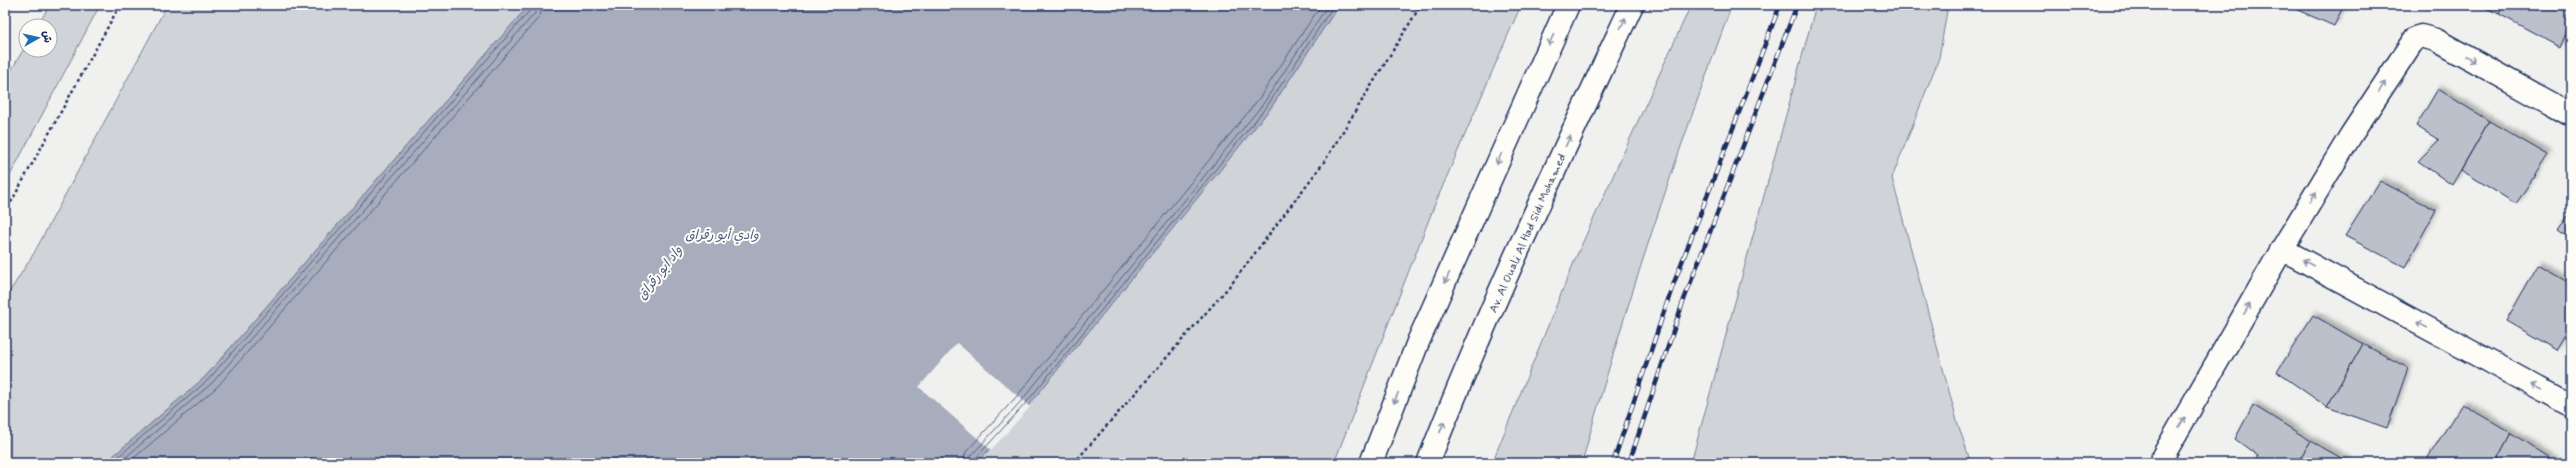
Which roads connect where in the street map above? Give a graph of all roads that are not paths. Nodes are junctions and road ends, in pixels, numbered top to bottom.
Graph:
1 (1568, 5) edge
2 (1632, 5) edge
3 (2571, 115) edge
4 (2282, 249) junction
5 (2571, 406) edge
6 (1371, 463) edge
7 (1428, 463) edge
8 (2162, 463) edge

1 -> 6 street
7 -> 2 street, Av. Al Ouali Al Had Sidi Mohamed
4 -> 3 street
5 -> 4 street
8 -> 4 street

